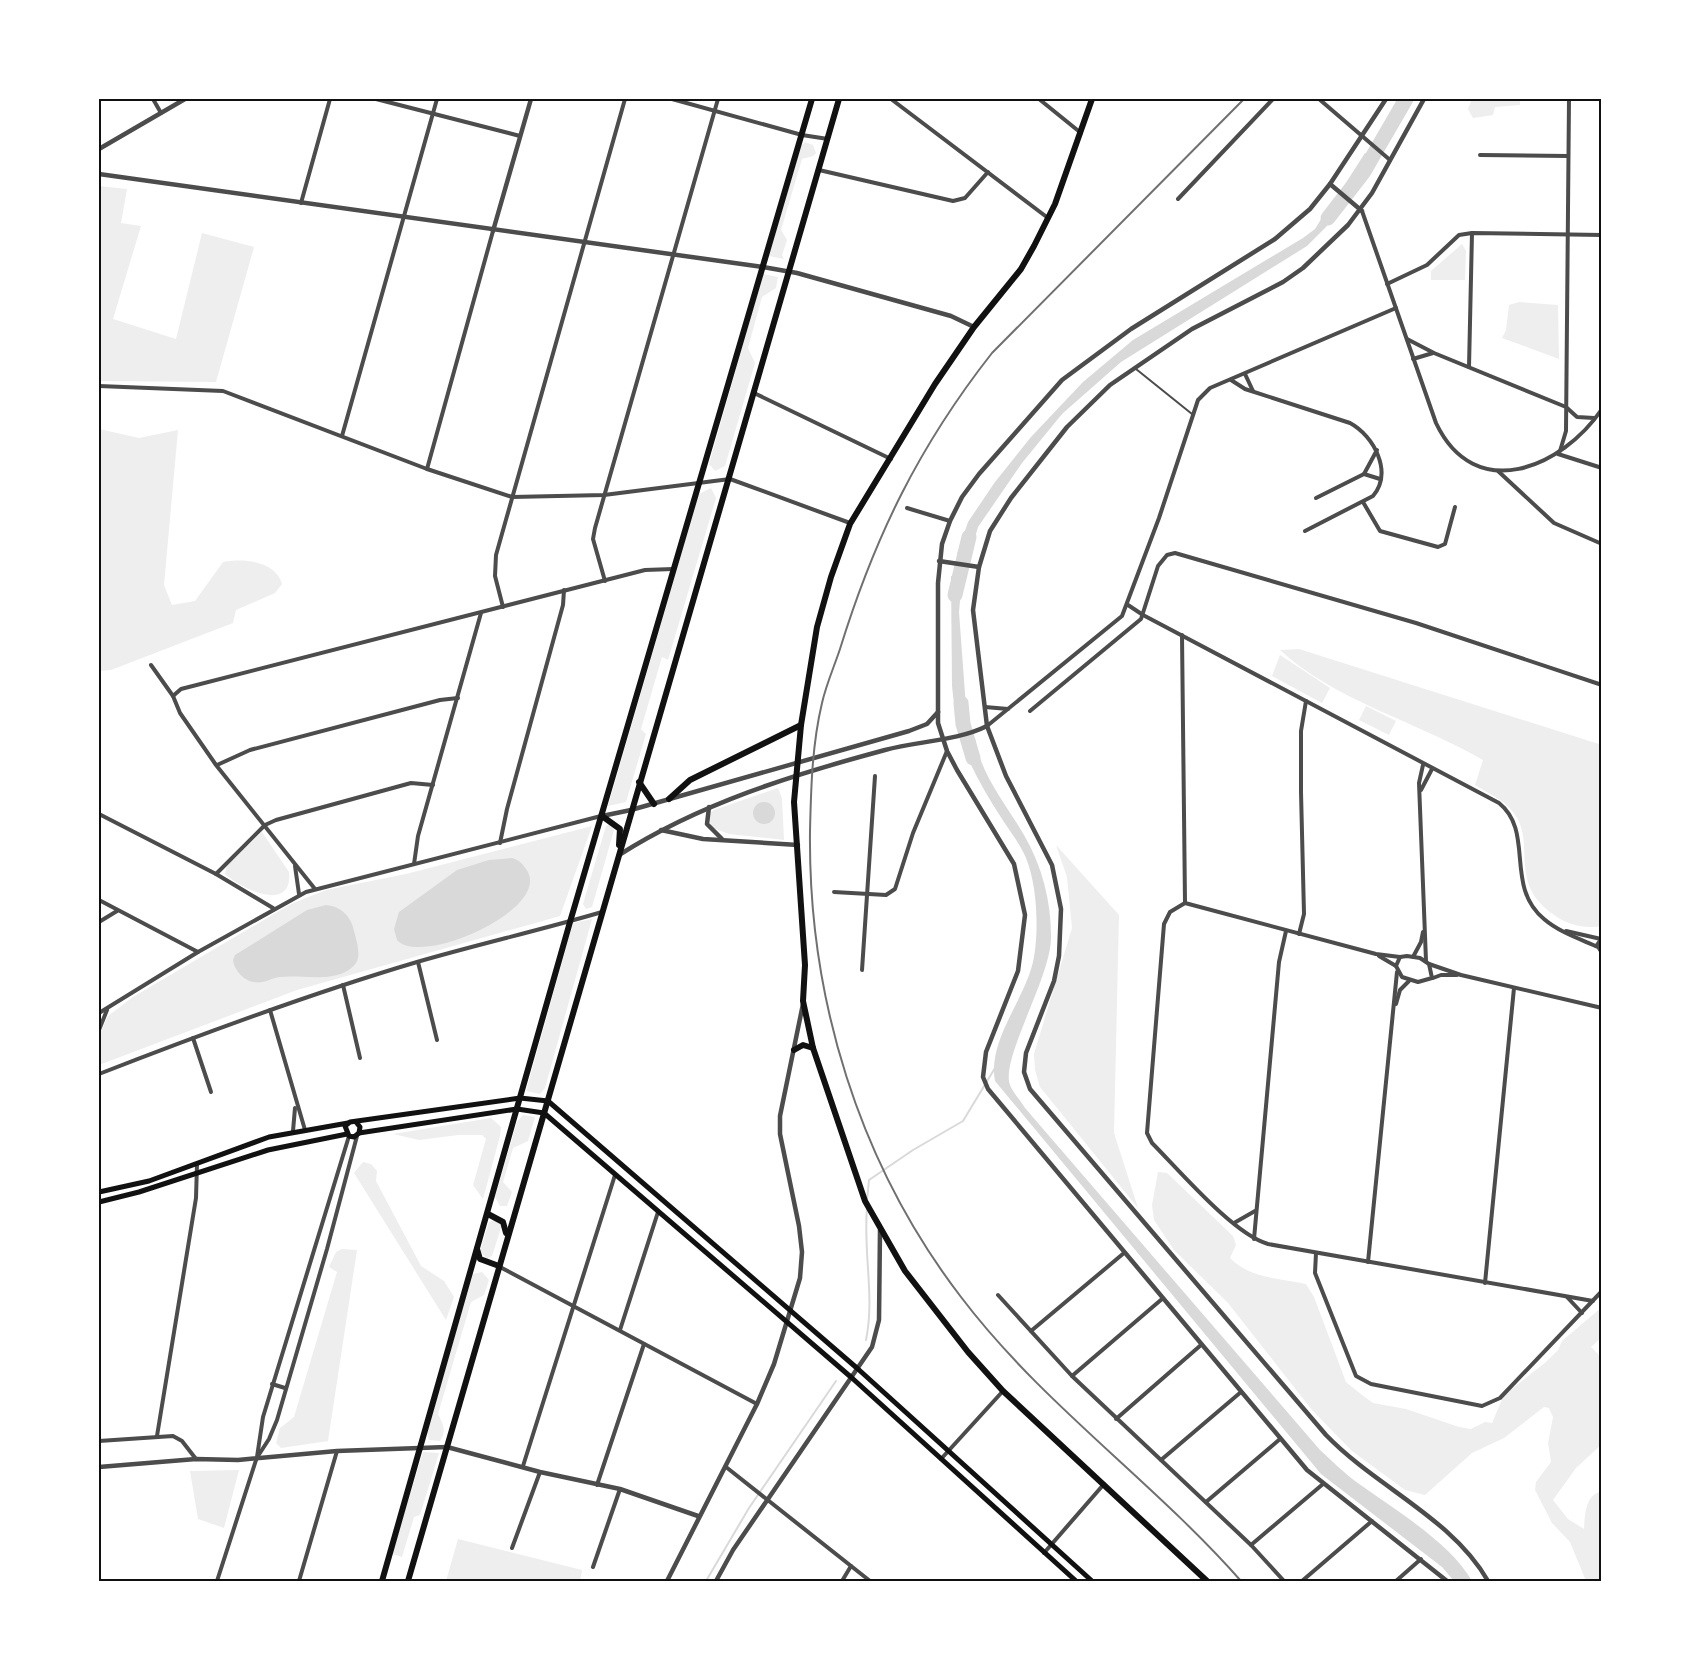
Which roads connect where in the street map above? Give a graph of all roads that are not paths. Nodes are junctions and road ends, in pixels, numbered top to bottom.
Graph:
1 (153, 99) edge
2 (185, 99) edge
3 (330, 99) edge
4 (376, 99) edge
5 (436, 99) edge
6 (531, 99) edge
7 (625, 99) edge
8 (672, 99) edge
9 (718, 99) edge
10 (812, 99) edge
11 (839, 99) edge
12 (891, 99) edge
13 (1039, 99) edge
14 (1092, 99) edge
15 (1273, 99) edge
16 (1319, 99) edge
17 (1386, 99) edge
18 (1424, 99) edge
19 (1569, 99) edge
20 (714, 111) junction
21 (160, 113) junction
22 (432, 113) junction
23 (1081, 133) junction
24 (802, 135) junction
25 (520, 136) junction
26 (1364, 138) junction
27 (828, 139) junction
28 (99, 149) edge
29 (1479, 155) dead end
30 (1568, 156) junction
31 (1390, 160) junction
32 (819, 170) junction
33 (988, 172) junction
34 (99, 174) edge
35 (1330, 184) junction
36 (1178, 199) dead end
37 (301, 204) junction
38 (1362, 210) junction
39 (404, 217) junction
40 (1048, 218) junction
41 (493, 231) junction
42 (1473, 233) junction
43 (1567, 235) junction
44 (1602, 235) edge
45 (583, 244) junction
46 (674, 254) junction
47 (762, 267) junction
48 (790, 272) junction
49 (1388, 284) junction
50 (1396, 308) junction
51 (974, 327) junction
52 (1406, 339) junction
53 (1434, 353) junction
54 (1413, 359) junction
55 (1134, 367) junction
56 (1469, 367) junction
57 (1245, 374) junction
58 (1231, 380) junction
59 (99, 386) edge
60 (1253, 391) junction
61 (754, 393) junction
62 (1566, 407) junction
63 (1602, 409) edge
64 (1192, 415) junction
65 (1596, 418) junction
66 (342, 436) junction
67 (1377, 450) junction
68 (1558, 454) junction
69 (891, 459) junction
70 (1602, 468) edge
71 (427, 469) junction
72 (1498, 471) junction
73 (1364, 474) junction
74 (730, 479) junction
75 (1380, 479) junction
76 (701, 481) junction
77 (604, 495) junction
78 (512, 497) junction
79 (1316, 498) dead end
80 (1363, 502) junction
81 (1455, 507) dead end
82 (907, 508) dead end
83 (950, 521) junction
84 (850, 524) junction
85 (1305, 531) dead end
86 (1602, 544) edge
87 (942, 561) junction
88 (979, 567) junction
89 (674, 569) junction
90 (605, 581) junction
91 (564, 590) junction
92 (1128, 604) junction
93 (503, 606) junction
94 (481, 613) junction
95 (1143, 615) junction
96 (1182, 635) junction
97 (151, 665) dead end
98 (1602, 684) edge
99 (173, 696) junction
100 (458, 698) junction
101 (1306, 701) junction
102 (985, 707) junction
103 (1009, 709) junction
104 (1030, 711) dead end
105 (938, 712) junction
106 (801, 725) junction
107 (987, 726) junction
108 (942, 738) junction
109 (947, 751) junction
110 (216, 765) junction
111 (1423, 765) junction
112 (1432, 769) junction
113 (875, 776) dead end
114 (639, 781) junction
115 (433, 784) junction
116 (1421, 791) junction
117 (669, 799) junction
118 (654, 804) junction
119 (708, 807) junction
120 (631, 810) junction
121 (99, 814) edge
122 (602, 816) junction
123 (265, 825) junction
124 (661, 830) junction
125 (722, 839) junction
126 (500, 843) junction
127 (798, 845) junction
128 (619, 855) junction
129 (414, 864) junction
130 (295, 866) junction
131 (216, 874) junction
132 (315, 890) junction
133 (834, 892) dead end
134 (299, 894) junction
135 (867, 895) junction
136 (99, 900) edge
137 (1185, 903) junction
138 (274, 909) junction
139 (118, 910) junction
140 (602, 912) junction
141 (570, 921) junction
142 (99, 922) edge
143 (1424, 929) junction
144 (1561, 930) junction
145 (1286, 931) junction
146 (1299, 934) junction
147 (1601, 939) edge
148 (1598, 947) junction
149 (198, 952) junction
150 (1602, 953) edge
151 (1376, 954) junction
152 (1400, 957) junction
153 (1413, 957) junction
154 (418, 962) junction
155 (1428, 962) junction
156 (1396, 966) junction
157 (862, 970) dead end
158 (1398, 972) junction
159 (1461, 975) junction
160 (1432, 978) junction
161 (1409, 981) junction
162 (343, 985) junction
163 (1514, 988) junction
164 (803, 1001) junction
165 (1602, 1008) edge
166 (107, 1009) junction
167 (270, 1010) junction
168 (1394, 1011) junction
169 (99, 1013) edge
170 (99, 1030) edge
171 (193, 1038) junction
172 (437, 1040) dead end
173 (813, 1048) junction
174 (794, 1050) junction
175 (360, 1058) dead end
176 (99, 1074) edge
177 (211, 1092) dead end
178 (520, 1098) junction
179 (548, 1101) junction
180 (295, 1104) junction
181 (517, 1109) junction
182 (544, 1113) junction
183 (356, 1122) junction
184 (348, 1123) junction
185 (305, 1130) junction
186 (293, 1131) junction
187 (358, 1134) junction
188 (348, 1135) junction
189 (619, 1162) junction
190 (197, 1163) junction
191 (198, 1174) junction
192 (615, 1174) junction
193 (99, 1192) edge
194 (662, 1200) junction
195 (99, 1202) edge
196 (1256, 1210) junction
197 (658, 1212) junction
198 (488, 1214) junction
199 (1234, 1223) junction
200 (880, 1225) junction
201 (507, 1237) junction
202 (1254, 1239) junction
203 (477, 1248) junction
204 (1124, 1253) junction
205 (1316, 1253) junction
206 (1368, 1262) junction
207 (499, 1266) junction
208 (1485, 1283) junction
209 (1602, 1291) edge
210 (998, 1294) dead end
211 (1566, 1297) junction
212 (1162, 1299) junction
213 (1593, 1301) junction
214 (573, 1305) junction
215 (790, 1312) junction
216 (1582, 1313) junction
217 (786, 1323) junction
218 (620, 1330) junction
219 (1031, 1331) junction
220 (644, 1344) junction
221 (1201, 1345) junction
222 (858, 1369) junction
223 (1072, 1376) junction
224 (852, 1378) junction
225 (273, 1384) junction
226 (285, 1388) junction
227 (1003, 1391) junction
228 (1241, 1392) junction
229 (757, 1404) junction
230 (1116, 1419) junction
231 (157, 1436) junction
232 (1281, 1439) junction
233 (99, 1441) edge
234 (447, 1447) junction
235 (420, 1448) junction
236 (337, 1451) junction
237 (948, 1452) junction
238 (257, 1457) junction
239 (196, 1459) junction
240 (941, 1459) junction
241 (1161, 1460) junction
242 (523, 1466) junction
243 (99, 1467) edge
244 (726, 1467) junction
245 (540, 1472) junction
246 (1104, 1483) junction
247 (1323, 1484) junction
248 (597, 1485) junction
249 (620, 1489) junction
250 (767, 1500) junction
251 (1206, 1502) junction
252 (698, 1516) junction
253 (1372, 1520) junction
254 (1051, 1544) junction
255 (1251, 1545) junction
256 (512, 1548) dead end
257 (1044, 1553) junction
258 (1421, 1559) junction
259 (852, 1566) junction
260 (593, 1567) dead end
261 (217, 1581) edge
262 (299, 1581) edge
263 (382, 1581) edge
264 (408, 1581) edge
265 (667, 1581) edge
266 (716, 1581) edge
267 (842, 1581) edge
268 (870, 1581) edge
269 (1076, 1581) edge
270 (1092, 1581) edge
271 (1207, 1581) edge
272 (1284, 1581) edge
273 (1302, 1581) edge
274 (1396, 1581) edge
275 (1447, 1581) edge
276 (1488, 1581) edge

1 - 21 street
2 - 21 street
3 - 37 street
4 - 22 street
5 - 22 street
6 - 25 street
7 - 45 street
8 - 20 street
9 - 20 street
10 - 24 main road
11 - 27 main road
12 - 33 street
13 - 23 street
14 - 23 main road
15 - 36 street
16 - 26 street
17 - 26 street
18 - 31 street
19 - 30 street
20 - 24 street
20 - 46 street
21 - 28 street
22 - 25 street
22 - 39 street
23 - 40 main road
24 - 27 street
24 - 47 main road
25 - 41 street
26 - 31 street
26 - 35 street
27 - 32 main road
29 - 30 street
30 - 43 street
31 - 38 street
32 - 33 street
32 - 48 main road
33 - 40 street
34 - 37 street
35 - 38 street
35 - 83 street
37 - 39 street
38 - 49 street
38 - 55 street
39 - 41 street
39 - 66 street
40 - 51 main road
41 - 45 street
41 - 71 street
42 - 43 street
42 - 49 street
42 - 56 street
43 - 44 street
43 - 62 street
45 - 46 street
45 - 78 street
46 - 47 street
46 - 77 street
47 - 48 street
47 - 76 main road
48 - 51 street
48 - 61 main road
49 - 50 street
50 - 52 street
50 - 57 street
51 - 69 main road
52 - 53 street
52 - 54 street
53 - 54 street
53 - 56 street
54 - 72 street
55 - 64 lane
55 - 88 street
56 - 62 street
57 - 58 street
57 - 60 street
58 - 60 street
58 - 64 street
59 - 66 street
60 - 67 street
61 - 69 street
61 - 74 main road
62 - 65 street
62 - 68 street
63 - 65 street
64 - 92 street
65 - 68 street
66 - 71 street
67 - 73 street
67 - 75 street
68 - 70 street
68 - 72 street
69 - 84 main road
71 - 78 street
72 - 86 street
73 - 75 street
73 - 79 street
74 - 76 street
74 - 84 street
74 - 114 main road
75 - 80 street
76 - 77 street
76 - 89 main road
77 - 78 street
77 - 90 street
78 - 93 street
80 - 81 street
80 - 85 street
82 - 83 street
83 - 87 street
84 - 106 main road
87 - 88 street
87 - 105 street
88 - 102 street
89 - 90 street
89 - 122 main road
90 - 91 street
91 - 93 street
91 - 126 street
92 - 95 street
92 - 103 street
93 - 94 street
94 - 99 street
94 - 100 street
95 - 96 street
95 - 98 street
95 - 104 street
96 - 101 street
96 - 137 street
97 - 99 street
99 - 110 street
100 - 110 street
100 - 115 street
101 - 111 street
101 - 146 street
102 - 103 street
102 - 107 street
103 - 107 street
105 - 108 street
105 - 117 street
106 - 117 main road
106 - 127 main road
107 - 108 street
107 - 276 street
108 - 109 street
108 - 119 street
109 - 135 street
109 - 204 street
110 - 123 street
111 - 112 street
111 - 116 street
112 - 116 street
112 - 144 street
113 - 135 street
114 - 118 main road
114 - 120 main road
115 - 123 street
115 - 129 street
116 - 143 street
117 - 118 street
118 - 120 street
119 - 124 street
119 - 125 street
120 - 122 street
120 - 128 main road
121 - 131 street
122 - 126 street
122 - 128 main road
122 - 141 main road
123 - 130 street
123 - 131 street
124 - 125 street
124 - 128 street
125 - 127 street
126 - 129 street
127 - 164 main road
128 - 140 main road
129 - 132 street
130 - 132 street
130 - 134 street
131 - 138 street
132 - 134 street
133 - 135 street
134 - 138 street
135 - 157 street
136 - 139 street
137 - 145 street
137 - 199 street
138 - 149 street
139 - 142 street
139 - 149 street
140 - 141 street
140 - 179 main road
141 - 154 street
141 - 178 main road
143 - 153 street
143 - 155 street
144 - 147 street
144 - 148 street
145 - 146 street
145 - 196 street
146 - 151 street
147 - 148 street
148 - 150 street
149 - 166 street
151 - 152 street
151 - 156 street
152 - 153 street
152 - 156 street
153 - 155 street
154 - 162 street
154 - 172 street
155 - 159 street
155 - 160 street
156 - 158 street
158 - 161 street
158 - 168 street
159 - 160 street
159 - 163 street
160 - 161 street
161 - 168 street
162 - 167 street
162 - 175 street
163 - 165 street
163 - 208 street
164 - 173 main road
164 - 174 street
166 - 169 street
166 - 170 street
167 - 171 street
167 - 180 street
168 - 206 street
171 - 176 street
171 - 177 street
173 - 174 main road
173 - 200 main road
174 - 215 street
178 - 179 main road
178 - 181 main road
178 - 183 main road
179 - 182 main road
179 - 189 main road
180 - 185 street
180 - 186 street
181 - 182 main road
181 - 187 main road
181 - 198 main road
182 - 192 main road
182 - 201 main road
183 - 184 main road
183 - 187 main road
184 - 185 main road
184 - 188 main road
185 - 186 main road
186 - 190 main road
187 - 188 main road
187 - 226 street
188 - 191 main road
188 - 225 street
189 - 192 main road
189 - 194 main road
190 - 191 street
190 - 193 main road
191 - 195 main road
191 - 231 street
192 - 197 main road
192 - 214 street
194 - 197 main road
194 - 215 main road
196 - 199 street
196 - 202 street
197 - 217 main road
197 - 218 street
198 - 201 main road
198 - 203 main road
199 - 202 street
200 - 222 street
200 - 227 main road
201 - 207 main road
202 - 205 street
203 - 207 main road
203 - 235 main road
204 - 212 street
204 - 219 street
205 - 206 street
205 - 216 street
206 - 208 street
207 - 214 street
207 - 234 main road
208 - 211 street
209 - 213 street
210 - 219 street
211 - 213 street
211 - 216 street
212 - 221 street
212 - 223 street
213 - 216 street
214 - 218 street
214 - 242 street
215 - 217 street
215 - 222 main road
217 - 224 main road
217 - 229 street
218 - 220 street
219 - 223 street
220 - 229 street
220 - 248 street
221 - 228 street
221 - 230 street
222 - 224 street
222 - 237 main road
223 - 230 street
224 - 240 main road
224 - 250 street
225 - 226 street
225 - 238 street
226 - 238 street
227 - 237 street
227 - 246 main road
228 - 232 street
228 - 241 street
229 - 244 street
230 - 241 street
231 - 233 street
231 - 239 street
232 - 247 street
232 - 251 street
234 - 235 street
234 - 242 street
234 - 264 main road
235 - 236 street
235 - 263 main road
236 - 238 street
236 - 262 street
237 - 240 street
237 - 254 main road
238 - 239 street
238 - 261 street
239 - 243 street
240 - 257 main road
241 - 251 street
242 - 245 street
244 - 250 street
244 - 252 street
245 - 248 street
245 - 256 street
246 - 254 street
246 - 271 main road
247 - 253 street
247 - 255 street
248 - 249 street
249 - 252 street
249 - 260 street
250 - 259 street
250 - 266 street
251 - 255 street
252 - 265 street
253 - 258 street
253 - 273 street
254 - 257 street
254 - 270 main road
255 - 272 street
257 - 269 main road
258 - 274 street
258 - 275 street
259 - 267 street
259 - 268 street

